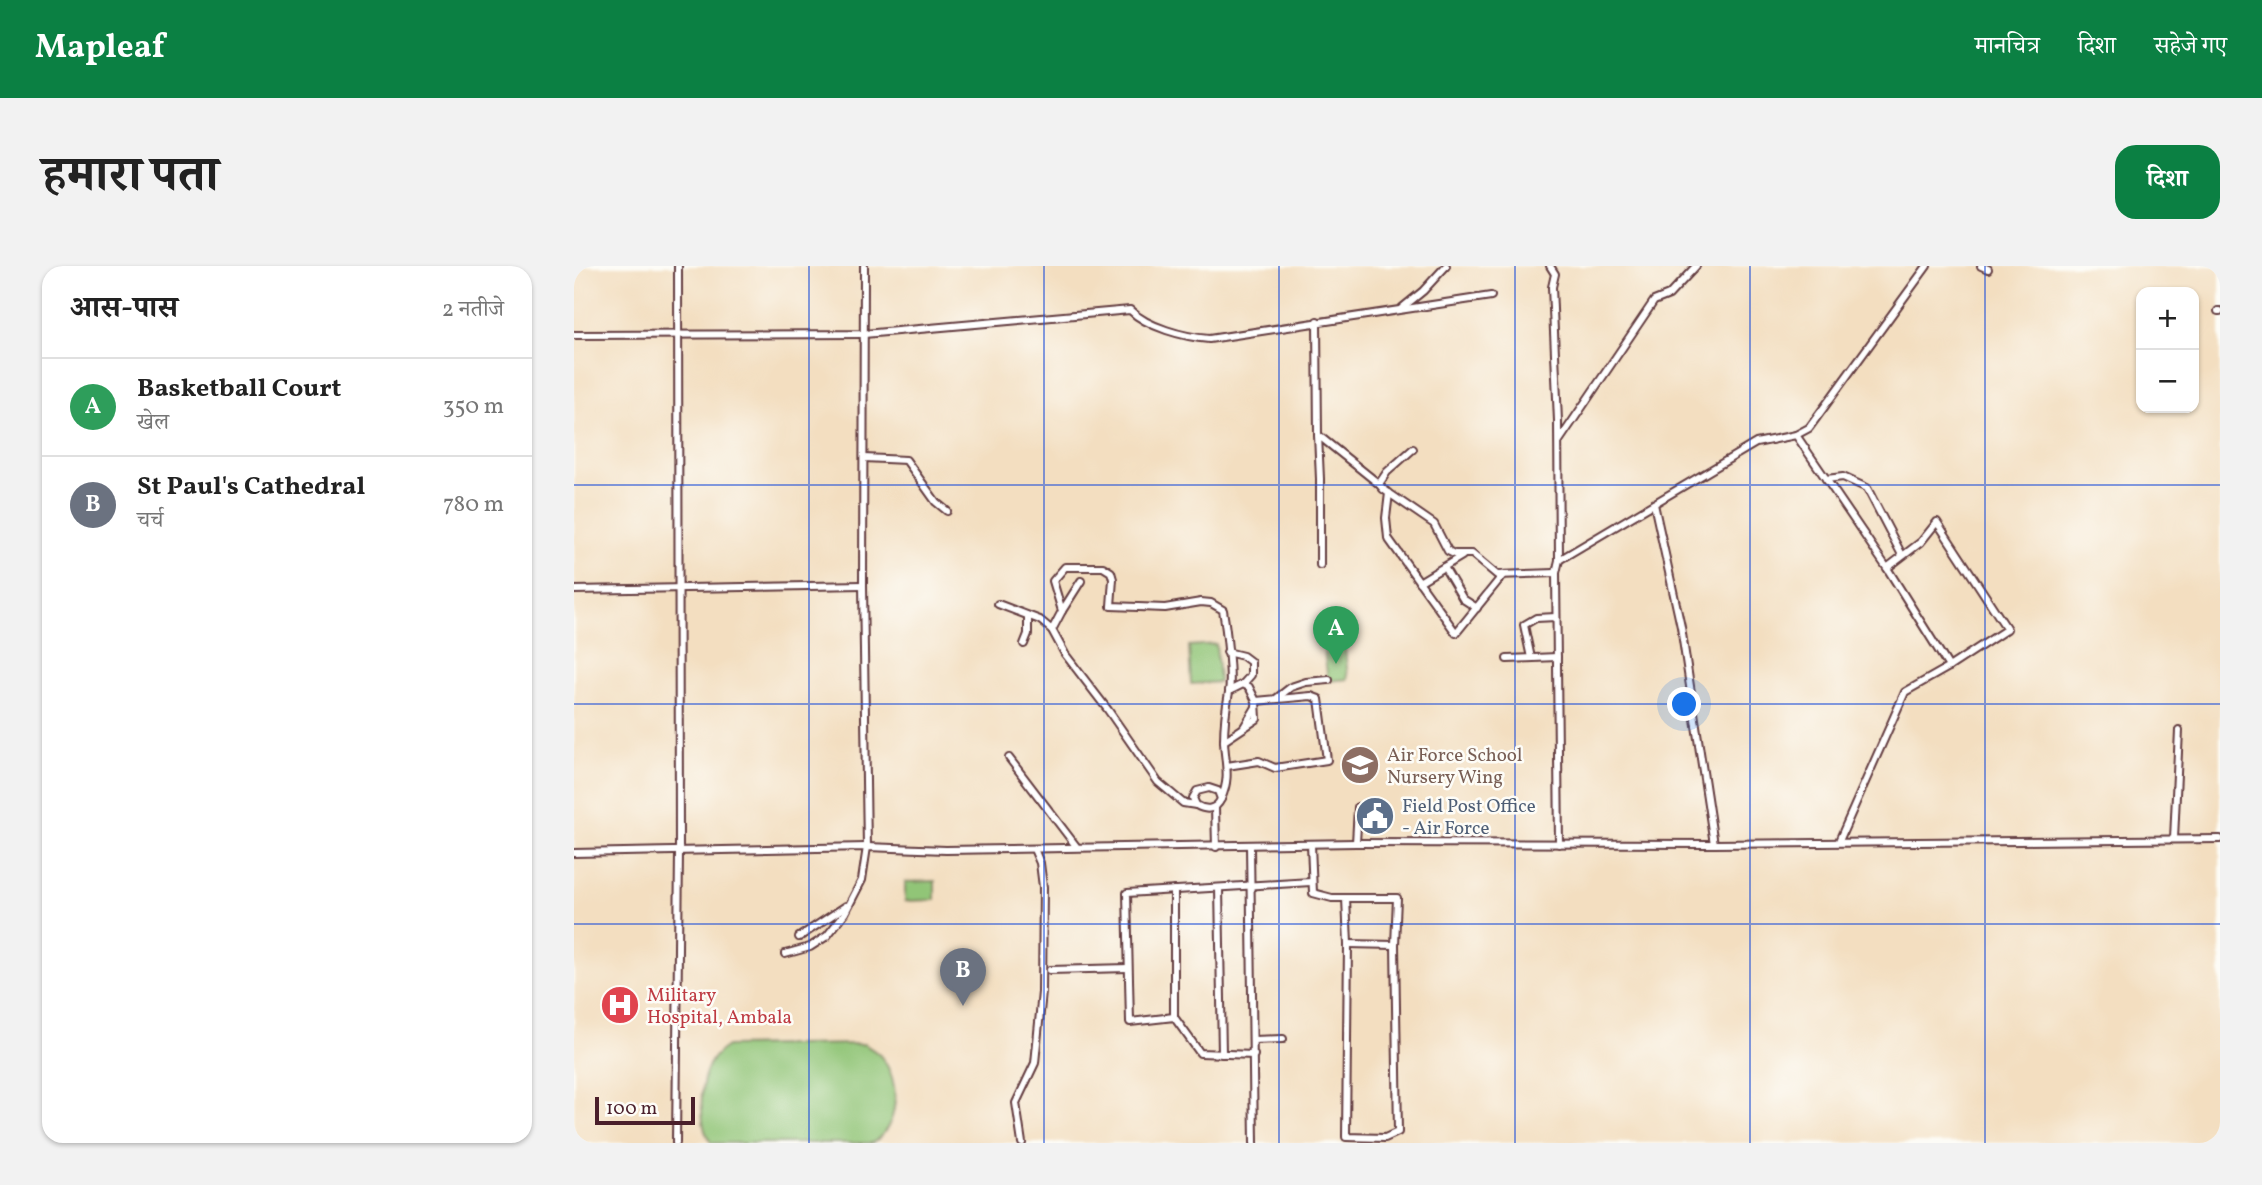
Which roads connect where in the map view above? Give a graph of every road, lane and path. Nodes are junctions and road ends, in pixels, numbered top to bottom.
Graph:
1 (678, 266) edge
2 (864, 266) edge
3 (1446, 266) edge
4 (1550, 266) edge
5 (1696, 266) edge
6 (1927, 266) edge
7 (1491, 296) dead end
8 (1400, 309) junction
9 (1317, 321) junction
10 (864, 334) junction
11 (574, 335) edge
12 (678, 335) junction
13 (1318, 435) junction
14 (1796, 435) junction
15 (1558, 442) junction
16 (1413, 449) dead end
17 (864, 458) junction
18 (1826, 479) junction
19 (1379, 484) junction
20 (1389, 493) junction
21 (1654, 504) junction
22 (947, 511) dead end
23 (1463, 555) junction
24 (1902, 555) junction
25 (1559, 560) junction
26 (1320, 565) dead end
27 (1444, 566) junction
28 (1886, 568) junction
29 (1556, 573) junction
30 (1503, 575) junction
31 (1081, 581) dead end
32 (1419, 582) junction
33 (863, 585) junction
34 (679, 588) junction
35 (574, 590) edge
36 (998, 604) dead end
37 (1476, 608) junction
38 (1062, 611) junction
39 (1028, 615) junction
40 (1556, 617) junction
41 (1052, 630) junction
42 (1024, 644) dead end
43 (1227, 652) junction
44 (1557, 657) junction
45 (1531, 658) junction
46 (1507, 659) dead end
47 (1949, 667) junction
48 (1219, 680) dead end
49 (1329, 680) dead end
50 (1229, 681) junction
51 (1243, 684) junction
52 (1300, 684) junction
53 (1229, 691) junction
54 (1306, 696) junction
55 (1272, 699) junction
56 (1256, 704) junction
57 (2179, 730) dead end
58 (1224, 741) junction
59 (1009, 758) dead end
60 (1227, 766) junction
61 (1221, 799) junction
62 (1196, 805) junction
63 (1215, 807) junction
64 (1358, 807) dead end
65 (2174, 839) junction
66 (2220, 839) edge
67 (1839, 841) junction
68 (1356, 843) junction
69 (1311, 844) junction
70 (1559, 844) junction
71 (1714, 844) junction
72 (1076, 846) junction
73 (1250, 846) junction
74 (867, 847) junction
75 (1216, 847) junction
76 (1034, 849) junction
77 (679, 852) junction
78 (574, 853) edge
79 (1311, 882) junction
80 (1250, 886) junction
81 (1219, 888) junction
82 (1174, 890) junction
83 (1346, 898) junction
84 (850, 902) junction
85 (799, 937) dead end
86 (1348, 944) junction
87 (1395, 945) junction
88 (785, 954) dead end
89 (1128, 968) junction
90 (1049, 970) dead end
91 (1174, 1017) junction
92 (1283, 1039) dead end
93 (1254, 1040) junction
94 (1222, 1054) junction
95 (1254, 1055) junction
96 (676, 1143) edge
97 (1022, 1143) edge
98 (1254, 1143) edge

1 - 12 street
2 - 10 street
3 - 8 street
4 - 15 street
5 - 15 street
6 - 14 street
7 - 8 street
8 - 9 street
9 - 10 street
9 - 13 street
10 - 12 street
10 - 17 street
11 - 12 street
12 - 34 street
13 - 19 street
13 - 26 street
14 - 18 street
14 - 21 street
15 - 25 street
16 - 19 street
17 - 22 street
17 - 33 street
18 - 24 street
18 - 28 street
19 - 20 street
20 - 23 street
20 - 32 street
21 - 25 street
21 - 71 street
23 - 27 street
23 - 30 street
24 - 28 street
24 - 47 street
25 - 29 street
27 - 32 street
27 - 37 street
28 - 47 street
29 - 30 street
29 - 40 street
30 - 37 street
31 - 38 street
32 - 37 street
33 - 34 street
33 - 74 street
34 - 35 street
34 - 77 street
36 - 39 street
38 - 41 street
38 - 43 street
39 - 41 street
39 - 42 street
40 - 44 street
40 - 45 street
41 - 62 street
43 - 50 street
43 - 51 street
44 - 45 street
44 - 70 street
45 - 46 street
47 - 67 street
48 - 50 street
49 - 52 street
50 - 53 street
51 - 53 street
51 - 56 street
52 - 54 street
52 - 55 street
53 - 58 street
54 - 55 street
54 - 60 street
55 - 56 street
56 - 58 street
57 - 65 street
58 - 60 street
59 - 72 street
60 - 61 street
61 - 62 street
61 - 63 street
62 - 63 street
63 - 75 street
64 - 68 street
65 - 66 street
65 - 67 street
67 - 71 street
68 - 69 street
68 - 70 street
69 - 73 street
69 - 79 street
70 - 71 street
72 - 75 street
72 - 76 street
73 - 75 street
73 - 80 street
74 - 76 street
74 - 77 street
74 - 84 street
76 - 97 street
77 - 78 street
77 - 96 street
79 - 80 street
79 - 83 street
80 - 81 street
80 - 93 street
81 - 82 street
81 - 94 street
82 - 89 street
82 - 91 street
83 - 86 street
83 - 87 street
84 - 85 street
84 - 88 street
86 - 87 street
86 - 87 street
89 - 90 street
89 - 91 street
91 - 94 street
92 - 93 street
93 - 95 street
94 - 95 street
95 - 98 street

